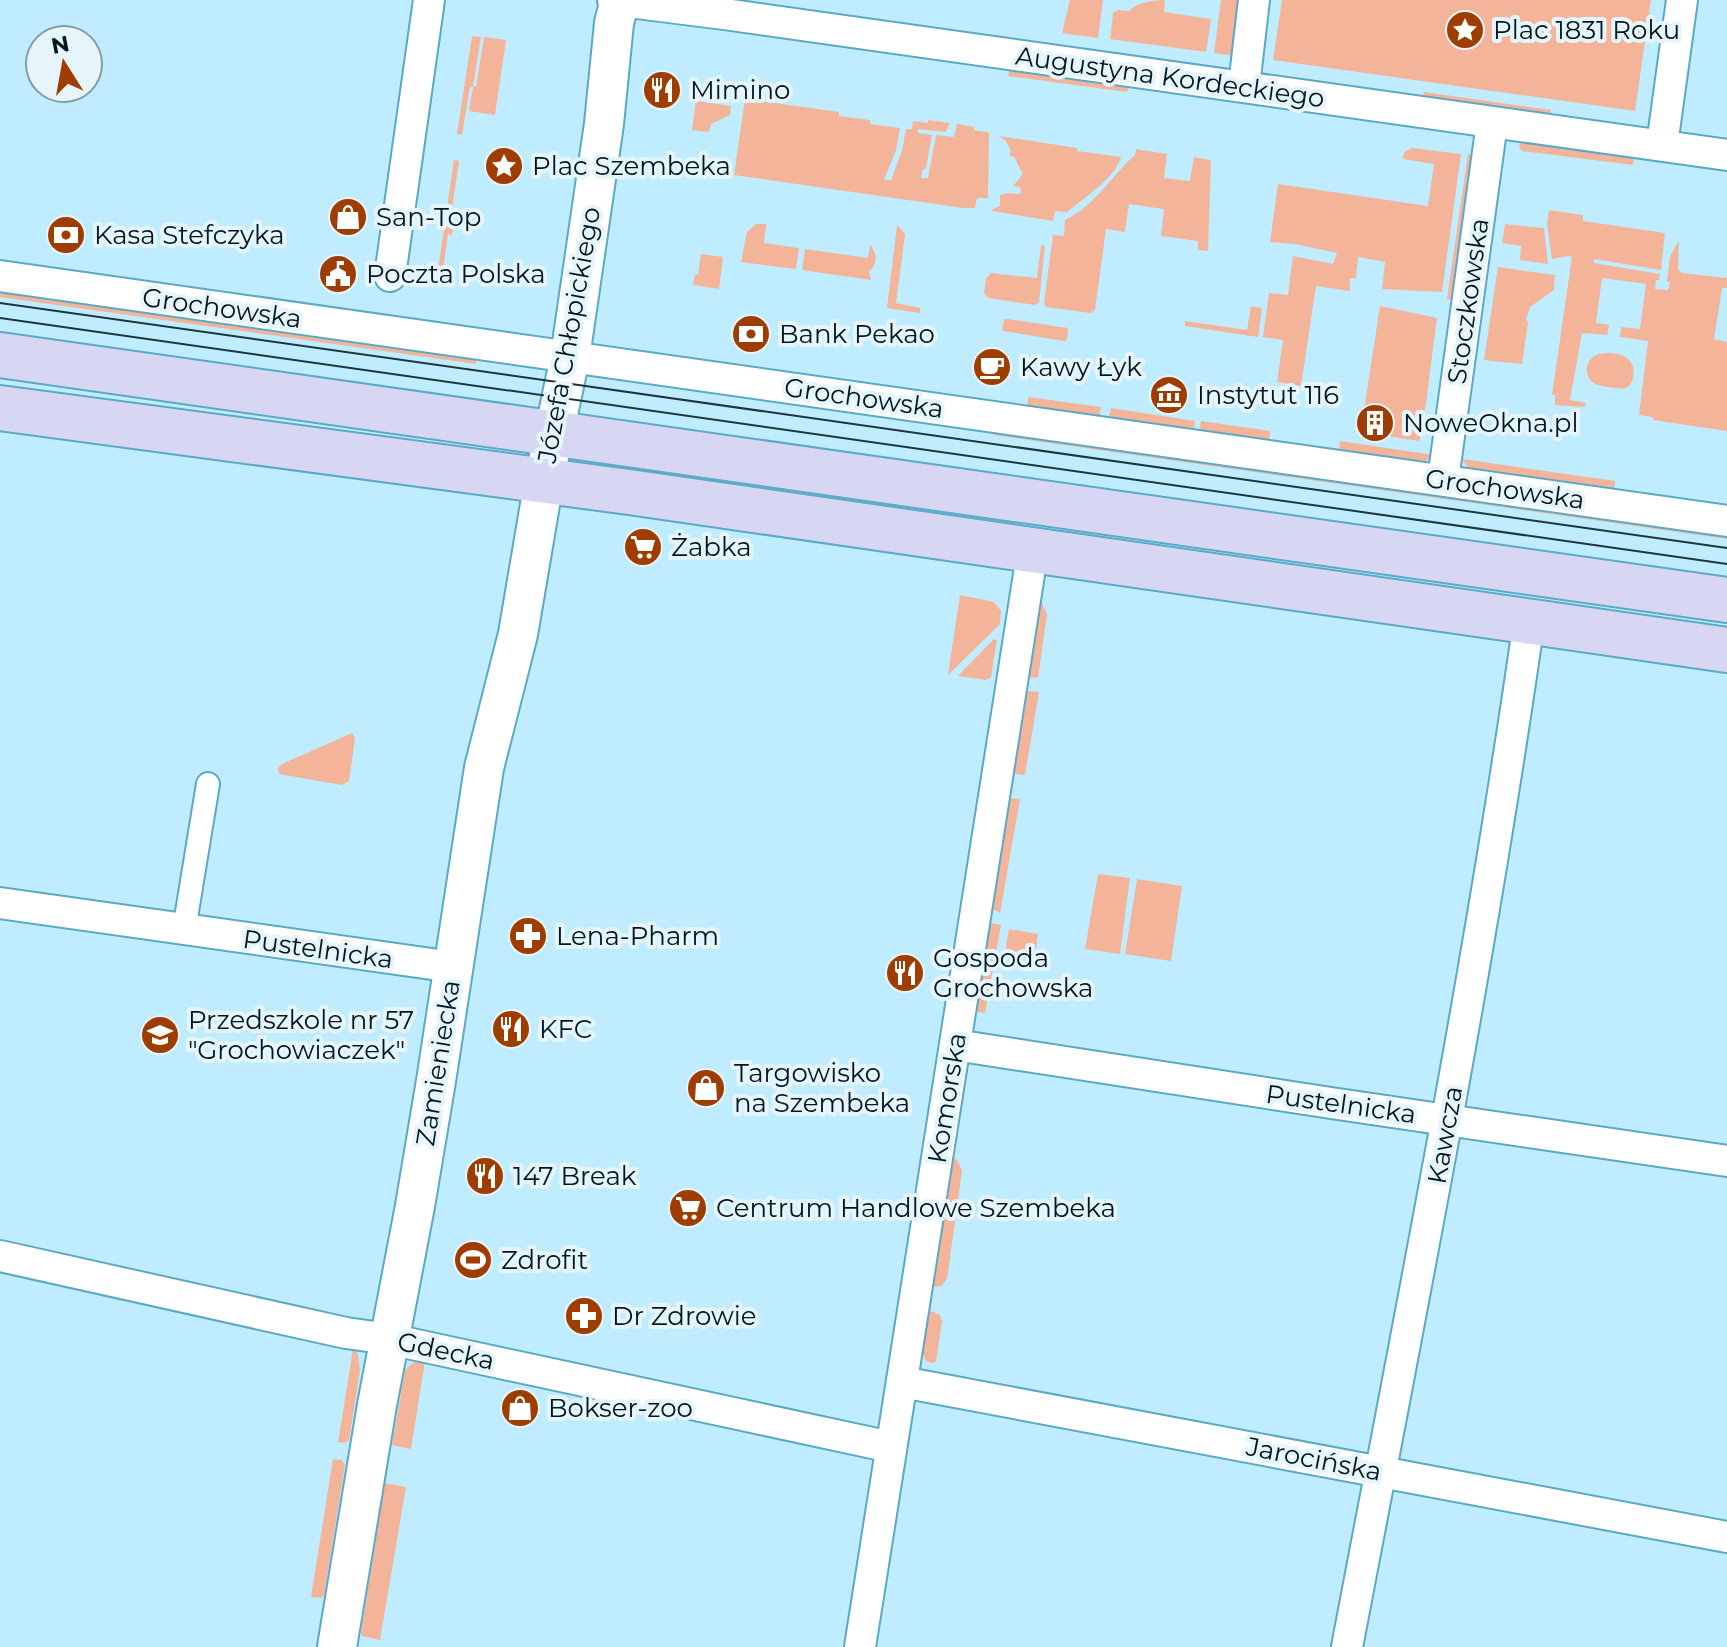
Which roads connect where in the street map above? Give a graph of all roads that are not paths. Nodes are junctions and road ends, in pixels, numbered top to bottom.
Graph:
1 (429, 0) edge
2 (613, 0) edge
3 (620, 0) edge
4 (1254, 0) edge
5 (1682, 0) edge
6 (1244, 86) junction
7 (1492, 123) junction
8 (1662, 145) junction
9 (1727, 155) edge
10 (0, 276) edge
11 (390, 276) dead end
12 (0, 355) edge
13 (570, 357) junction
14 (0, 408) edge
15 (554, 434) junction
16 (1443, 480) junction
17 (544, 481) junction
18 (1727, 521) edge
19 (1033, 549) junction
20 (1727, 600) edge
21 (1529, 621) junction
22 (1727, 650) edge
23 (208, 784) dead end
24 (0, 903) edge
25 (184, 930) junction
26 (453, 967) junction
27 (955, 1045) junction
28 (1448, 1120) junction
29 (1727, 1161) edge
30 (0, 1256) edge
31 (389, 1339) junction
32 (902, 1382) junction
33 (891, 1447) junction
34 (1380, 1472) junction
35 (1727, 1537) edge
36 (337, 1647) edge
37 (860, 1647) edge
38 (1347, 1647) edge

1 - 11 street
2 - 3 street, Augustyna Kordeckiego
3 - 6 street, Augustyna Kordeckiego
3 - 13 street, Józefa Chłopickiego
4 - 6 street
5 - 8 street
6 - 7 street, Augustyna Kordeckiego
7 - 8 street, Augustyna Kordeckiego
7 - 16 street, Stoczkowska
8 - 9 street, Augustyna Kordeckiego
10 - 13 street, Grochowska
12 - 15 main road
13 - 15 street, Józefa Chłopickiego
13 - 16 street, Grochowska
14 - 17 main road
15 - 17 street, Józefa Chłopickiego
15 - 20 main road
16 - 18 street, Grochowska
17 - 19 main road
17 - 26 street, Zamieniecka
19 - 21 main road
19 - 27 street, Komorska
21 - 22 main road
21 - 28 street, Kawcza
23 - 25 street
24 - 25 street, Pustelnicka
25 - 26 street, Pustelnicka
26 - 31 street, Zamieniecka
27 - 28 street, Pustelnicka
27 - 32 street, Komorska
28 - 29 street, Pustelnicka
28 - 34 street, Kawcza
30 - 31 street, Gdecka
31 - 33 street, Gdecka
31 - 36 street, Zamieniecka
32 - 33 street, Komorska
32 - 34 street, Jarocińska
33 - 37 street, Komorska
34 - 35 street, Jarocińska
34 - 38 street, Kawcza

